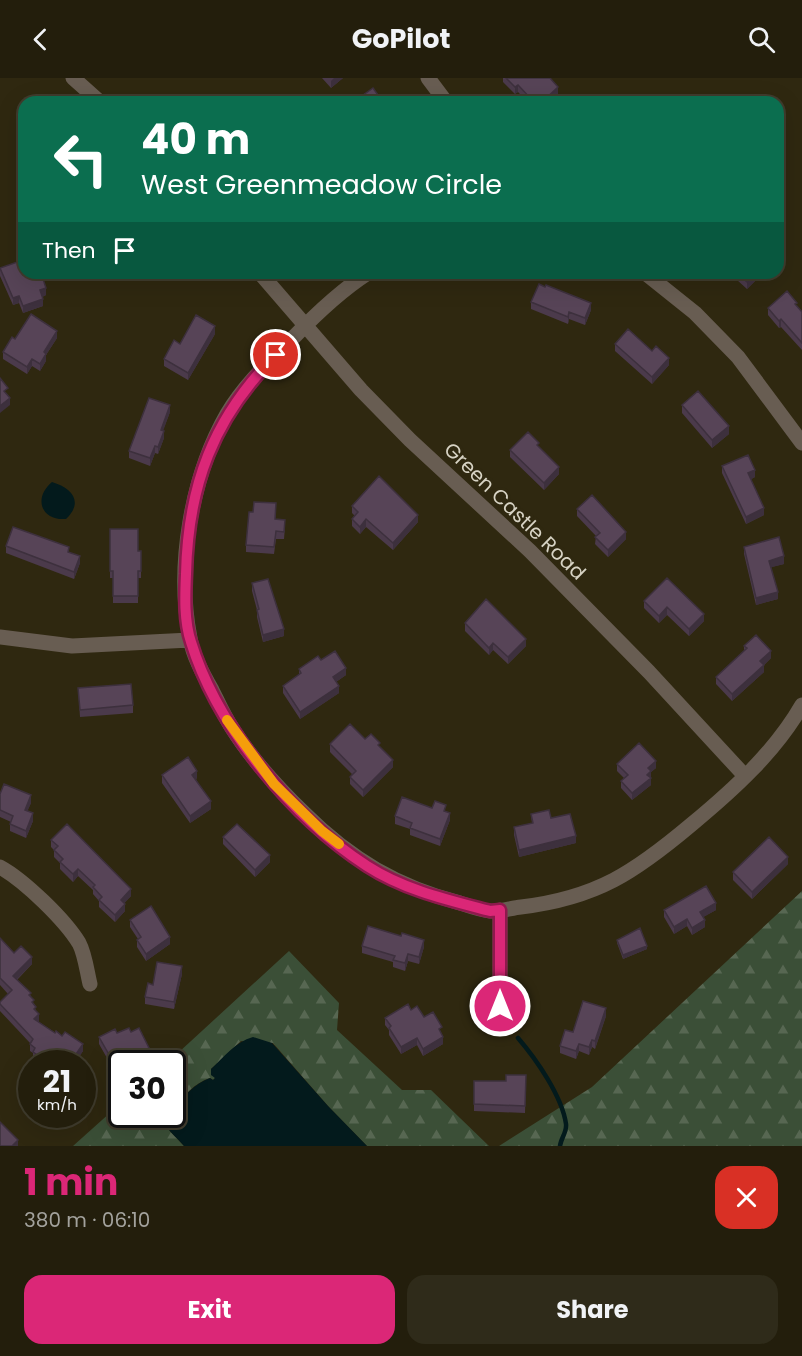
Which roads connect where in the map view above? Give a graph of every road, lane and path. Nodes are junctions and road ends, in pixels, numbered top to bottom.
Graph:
1 (73, 78) edge
2 (428, 78) edge
3 (93, 96) edge
4 (442, 96) edge
5 (265, 279) edge
6 (358, 279) edge
7 (652, 279) edge
8 (305, 325) junction
9 (802, 443) edge
10 (0, 637) edge
11 (190, 640) junction
12 (802, 705) edge
13 (745, 776) junction
14 (0, 867) edge
15 (500, 910) junction
16 (90, 984) dead end
17 (500, 1006) dead end

1 - 3 street
2 - 4 street
5 - 8 street, Green Castle Road
6 - 8 street
7 - 9 street
8 - 11 street
8 - 13 street, Green Castle Road
10 - 11 street
11 - 15 street
12 - 13 street
13 - 15 street
14 - 16 street
15 - 17 street

